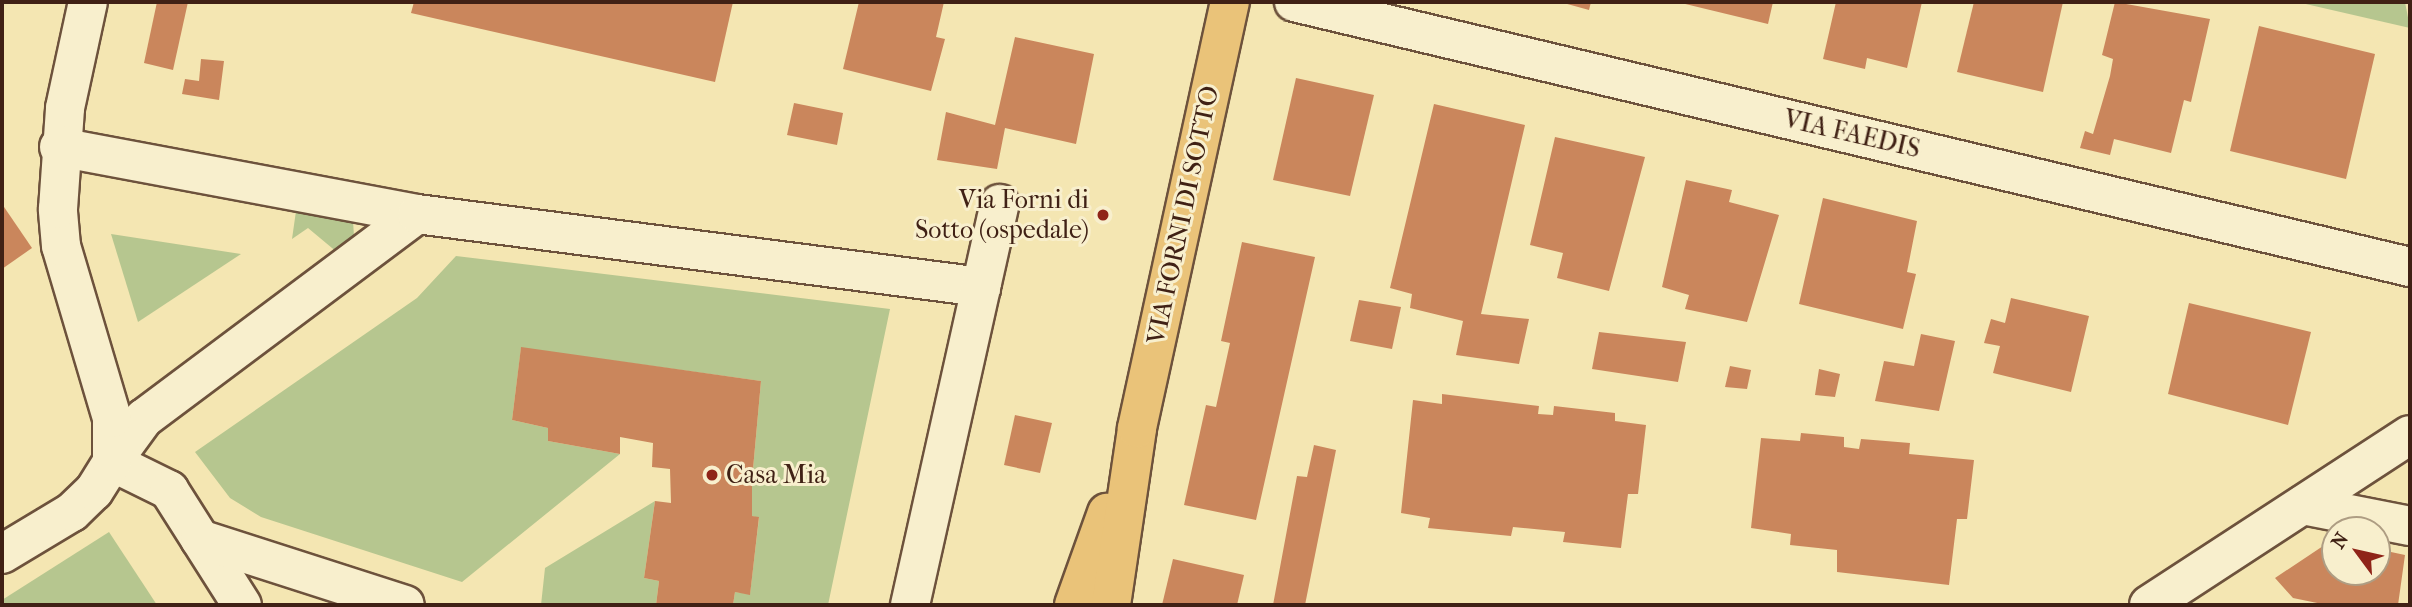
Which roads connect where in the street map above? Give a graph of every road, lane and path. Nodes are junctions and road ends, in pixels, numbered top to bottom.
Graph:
1 (88, 2) edge
2 (1230, 2) edge
3 (1294, 2) edge
4 (60, 148) junction
5 (1000, 204) dead end
6 (417, 214) junction
7 (2410, 267) edge
8 (981, 287) junction
9 (1137, 428) junction
10 (2410, 435) edge
11 (112, 462) junction
12 (2303, 505) junction
13 (2410, 527) edge
14 (200, 539) junction
15 (2, 554) edge
16 (242, 605) edge
17 (405, 605) edge
18 (910, 605) edge
19 (1074, 605) edge
20 (1111, 605) edge
21 (2149, 605) edge

1 - 4 street
2 - 9 main road, VIA FORNI DI SOTTO
3 - 7 street, VIA FAEDIS
4 - 6 street
4 - 11 street
5 - 8 street
6 - 8 street
6 - 11 street
8 - 18 street
9 - 19 main road, VIA FORNI DI SOTTO
9 - 20 main road, VIA FORNI DI SOTTO
10 - 12 street
11 - 14 street
11 - 15 street
12 - 13 street
12 - 21 street
14 - 16 street
14 - 17 street

